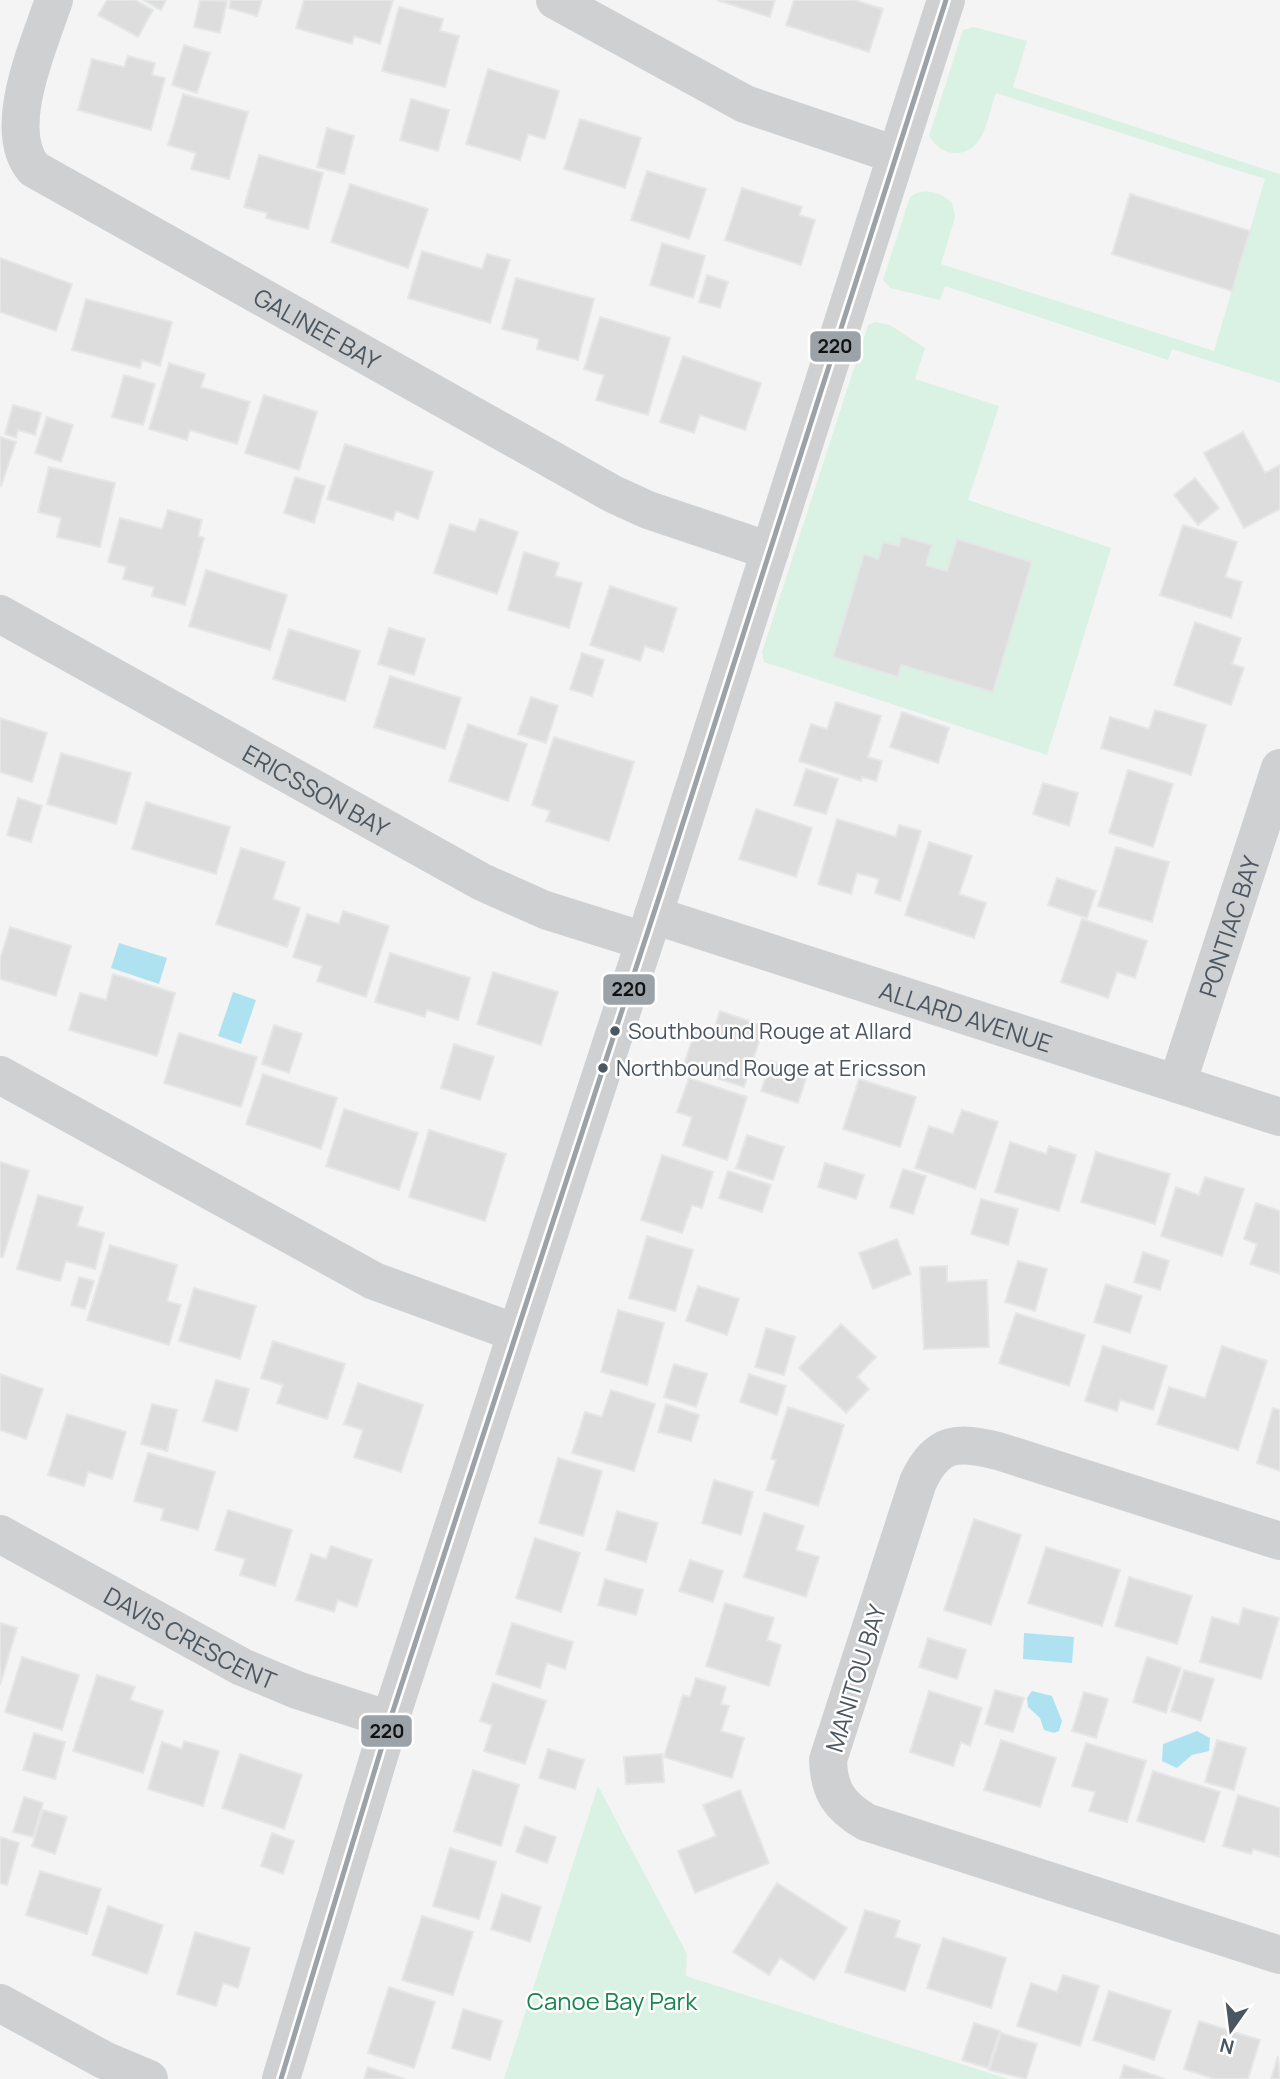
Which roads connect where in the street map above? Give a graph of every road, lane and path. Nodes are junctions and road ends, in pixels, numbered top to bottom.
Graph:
1 (54, 0) edge
2 (555, 0) edge
3 (946, 0) edge
4 (896, 155) junction
5 (770, 551) junction
6 (0, 614) edge
7 (1280, 768) edge
8 (648, 928) junction
9 (0, 1075) edge
10 (1177, 1084) junction
11 (1280, 1117) edge
12 (516, 1333) junction
13 (0, 1534) edge
14 (1280, 1541) edge
15 (390, 1720) junction
16 (1280, 1955) edge
17 (0, 2003) edge
18 (149, 2079) edge
19 (281, 2079) edge

1 - 5 street, GALINEE BAY
2 - 4 street
3 - 4 street
4 - 5 street
5 - 8 street
6 - 8 street, ERICSSON BAY
7 - 10 street, PONTIAC BAY
8 - 10 street, ALLARD AVENUE
8 - 12 street
9 - 12 street
10 - 11 street, ALLARD AVENUE
12 - 15 street
13 - 15 street, DAVIS CRESCENT
14 - 16 street, MANITOU BAY
15 - 19 street
17 - 18 street

